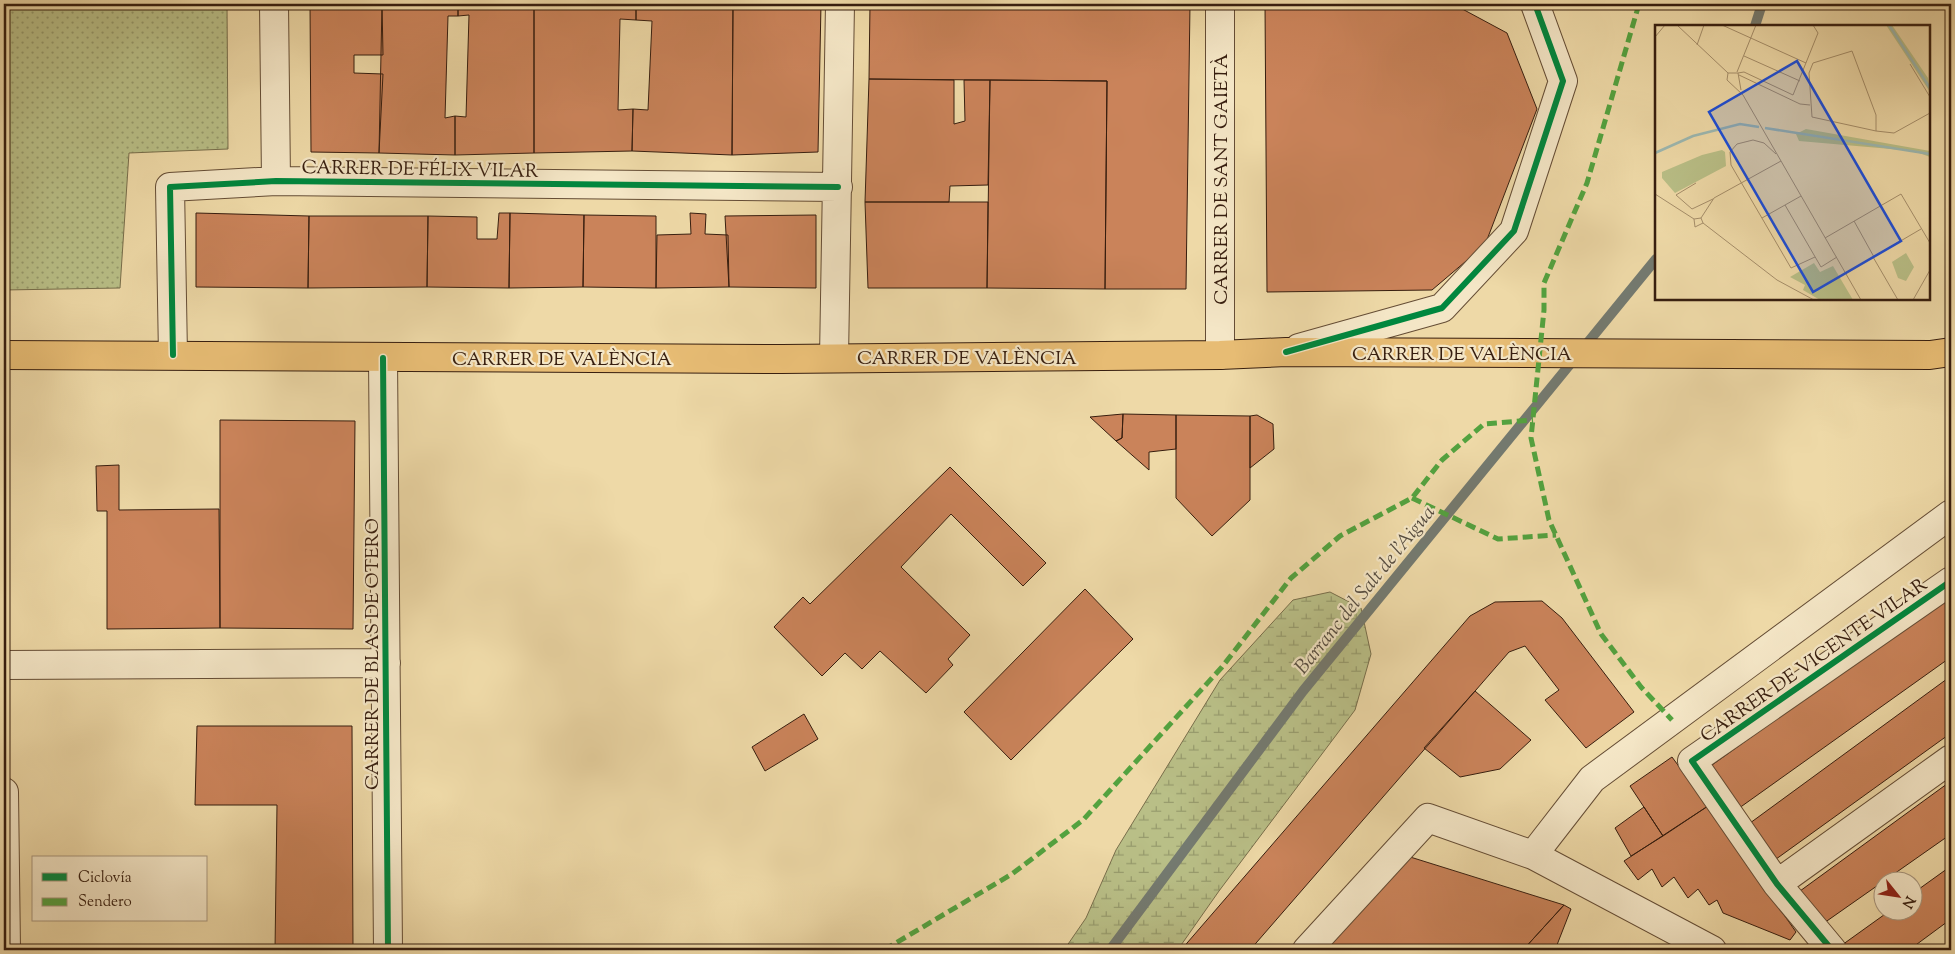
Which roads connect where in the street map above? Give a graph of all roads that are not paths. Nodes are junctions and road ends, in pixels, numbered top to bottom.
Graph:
1 (274, 4) edge
2 (840, 4) edge
3 (1220, 4) edge
4 (1535, 4) edge
5 (276, 181) junction
6 (838, 187) junction
7 (1286, 352) junction
8 (4, 355) edge
9 (173, 355) junction
10 (1220, 355) junction
11 (1944, 355) edge
12 (384, 358) junction
13 (834, 358) junction
14 (1951, 514) edge
15 (1951, 581) edge
16 (386, 663) junction
17 (4, 665) edge
18 (1951, 759) edge
19 (4, 792) edge
20 (1533, 855) junction
21 (1777, 884) junction
22 (6, 950) edge
23 (388, 950) edge
24 (1307, 950) edge
25 (1712, 950) edge
26 (1832, 950) edge

1 - 5 street
2 - 6 street
3 - 10 street, CARRER DE SANT GAIETÀ
4 - 7 street
5 - 6 street, CARRER DE FÉLIX VILAR
5 - 9 street, CARRER DE FÉLIX VILAR
6 - 13 street
7 - 10 main road, CARRER DE VALÈNCIA
7 - 11 main road, CARRER DE VALÈNCIA
8 - 9 main road, CARRER DE VALÈNCIA
9 - 12 main road, CARRER DE VALÈNCIA
10 - 13 main road, CARRER DE VALÈNCIA
12 - 13 main road, CARRER DE VALÈNCIA
12 - 16 street, CARRER DE BLAS DE OTERO
14 - 20 street, CARRER DE VICENTE VILAR
15 - 21 street, CARRER DE VICENTE VILAR
16 - 17 street
16 - 23 street, CARRER DE BLAS DE OTERO
18 - 21 street
19 - 22 street
20 - 24 street
20 - 25 street
21 - 26 street

